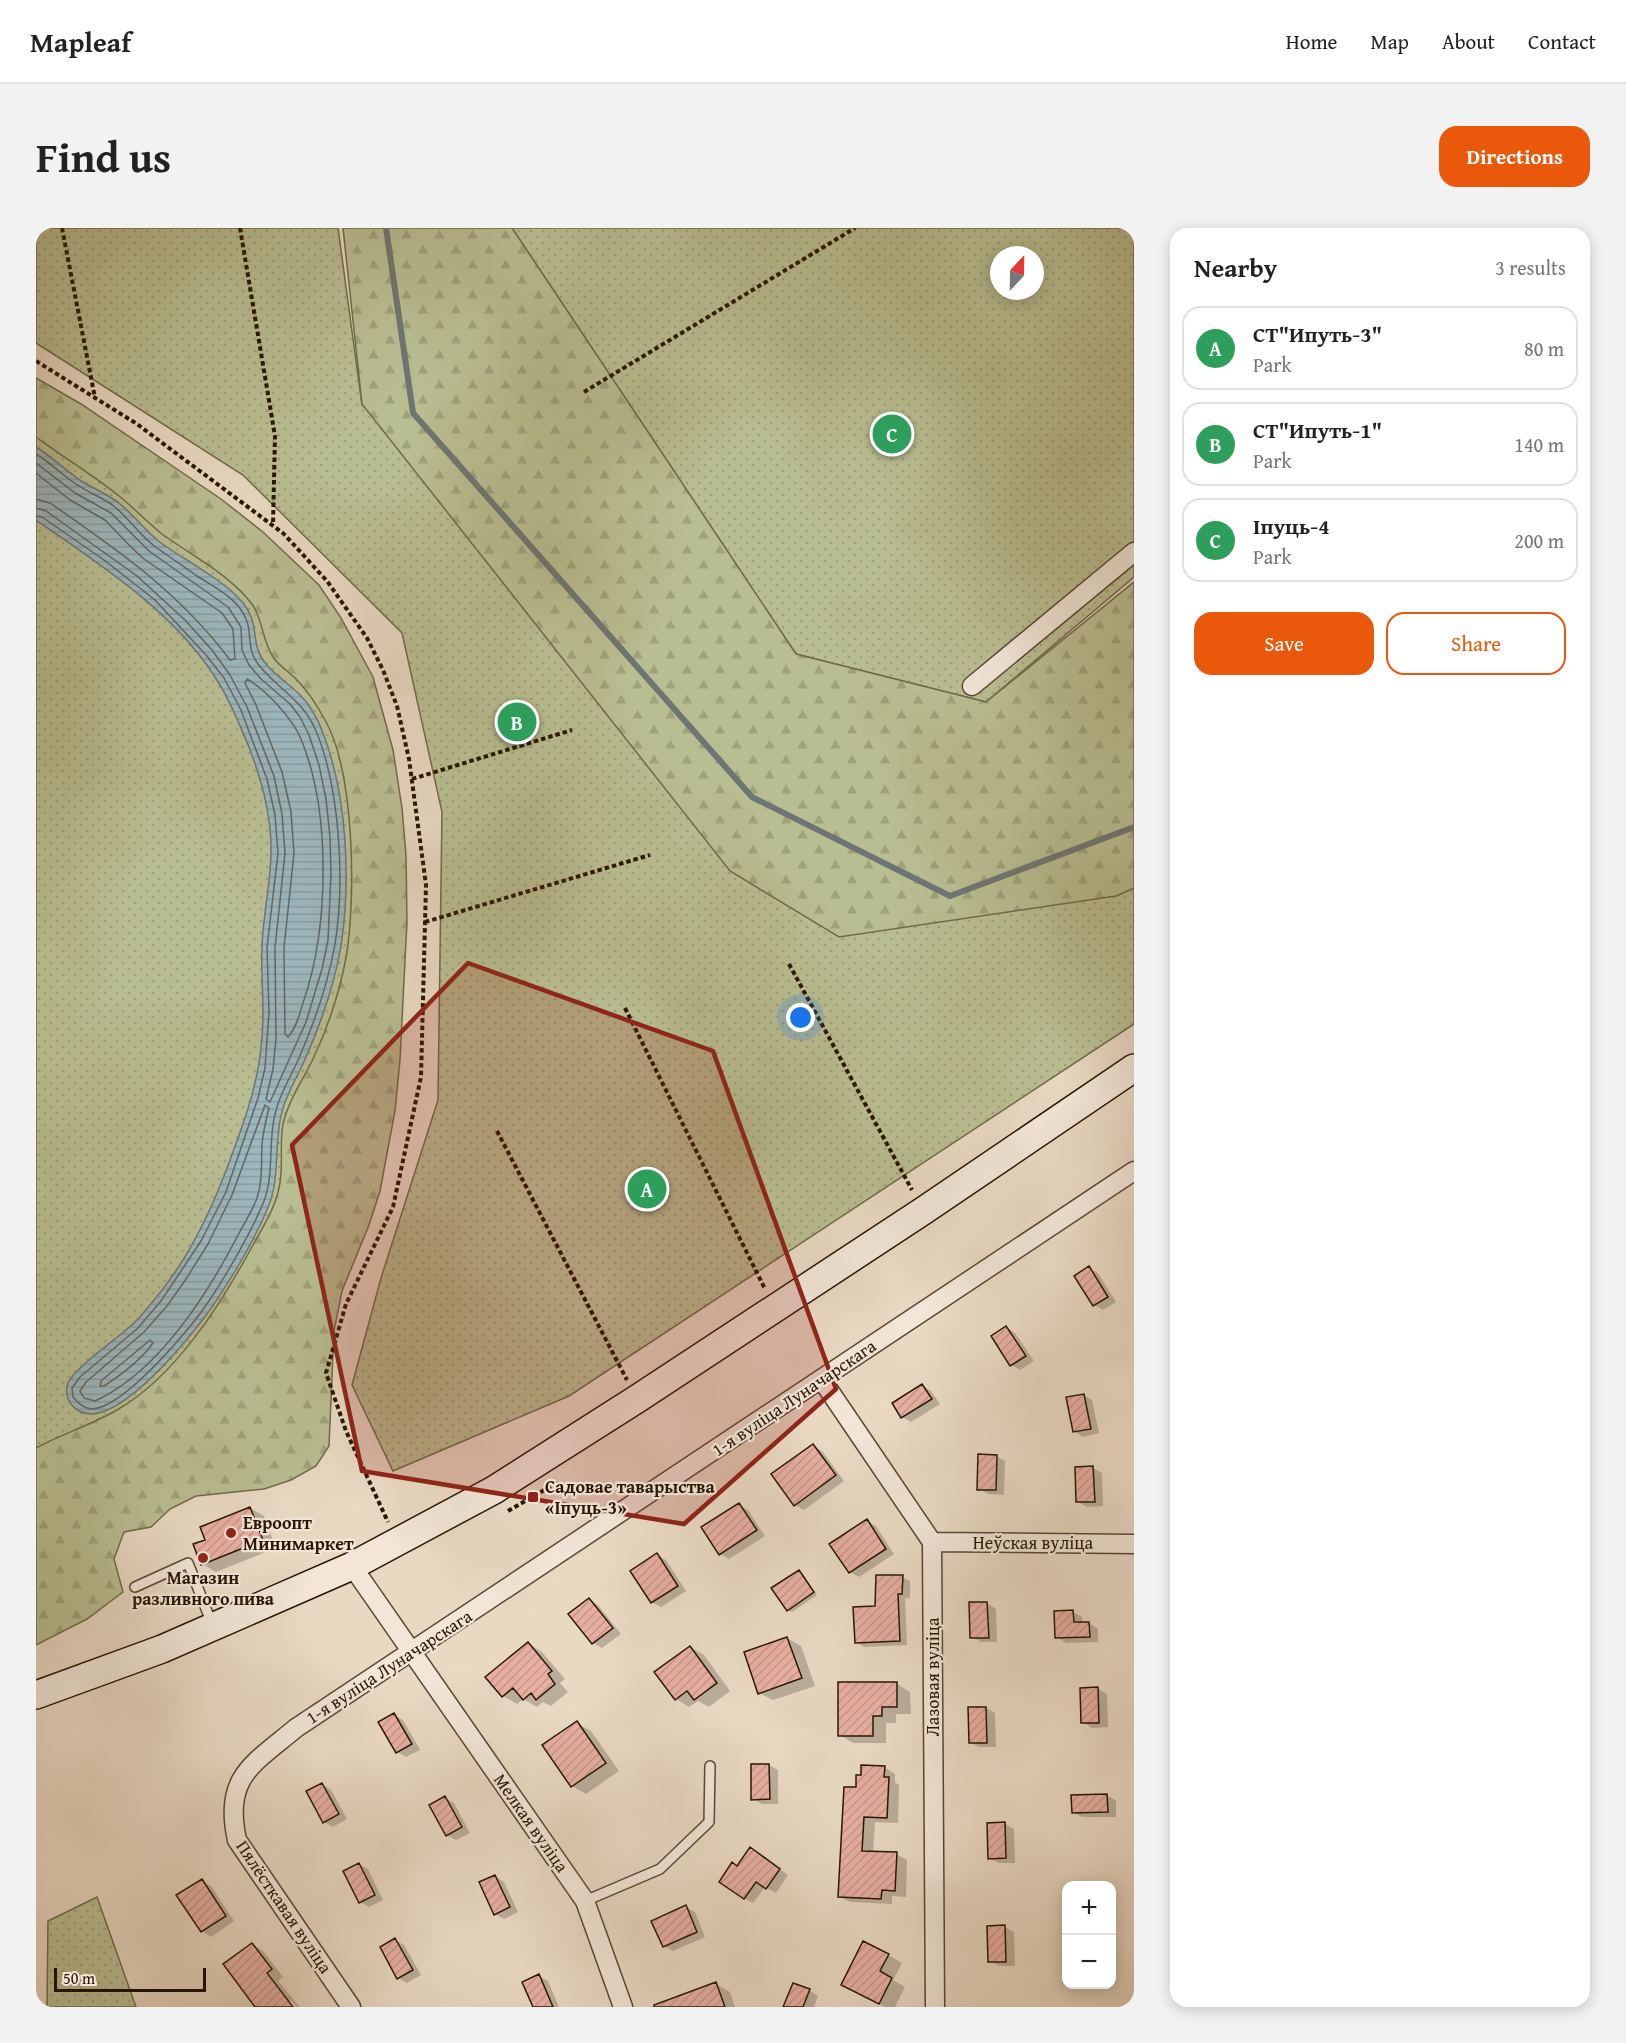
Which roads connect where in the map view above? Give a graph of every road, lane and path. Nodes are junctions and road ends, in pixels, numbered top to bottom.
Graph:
1 (62, 228) edge
2 (240, 228) edge
3 (855, 228) edge
4 (36, 361) edge
5 (584, 392) dead end
6 (96, 399) junction
7 (273, 525) junction
8 (1134, 552) edge
9 (972, 686) dead end
10 (572, 730) dead end
11 (412, 779) junction
12 (650, 855) dead end
13 (425, 922) junction
14 (789, 964) dead end
15 (625, 1008) dead end
16 (1134, 1068) edge
17 (497, 1131) dead end
18 (1134, 1171) edge
19 (923, 1210) junction
20 (775, 1308) junction
21 (822, 1380) junction
22 (637, 1399) junction
23 (558, 1482) dead end
24 (507, 1512) dead end
25 (397, 1542) junction
26 (932, 1542) junction
27 (1134, 1544) edge
28 (352, 1566) junction
29 (135, 1587) dead end
30 (213, 1626) junction
31 (412, 1651) junction
32 (36, 1695) edge
33 (710, 1766) dead end
34 (232, 1801) joint
35 (585, 1901) junction
36 (351, 2007) edge
37 (623, 2007) edge
38 (935, 2007) edge

1 - 6 path
2 - 7 path
3 - 5 path
4 - 6 path
6 - 7 path
7 - 11 path
8 - 9 street
10 - 11 path
11 - 13 path
12 - 13 path
13 - 25 path
14 - 19 path
15 - 20 path
16 - 19 street
17 - 22 path
18 - 21 street, 1-я вуліца Луначарскага
19 - 20 street
20 - 22 street
21 - 26 street
21 - 31 street, 1-я вуліца Луначарскага
22 - 25 street
23 - 24 path
25 - 28 street
26 - 27 street, Неўская вуліца
26 - 38 street, Лазовая вуліца
28 - 30 street
28 - 31 street, Мелкая вуліца
29 - 30 lane
30 - 32 street
31 - 34 street, 1-я вуліца Луначарскага
31 - 35 street, Мелкая вуліца
33 - 35 lane
34 - 36 street, Пялёсткавая вуліца
35 - 37 street, Мелкая вуліца

